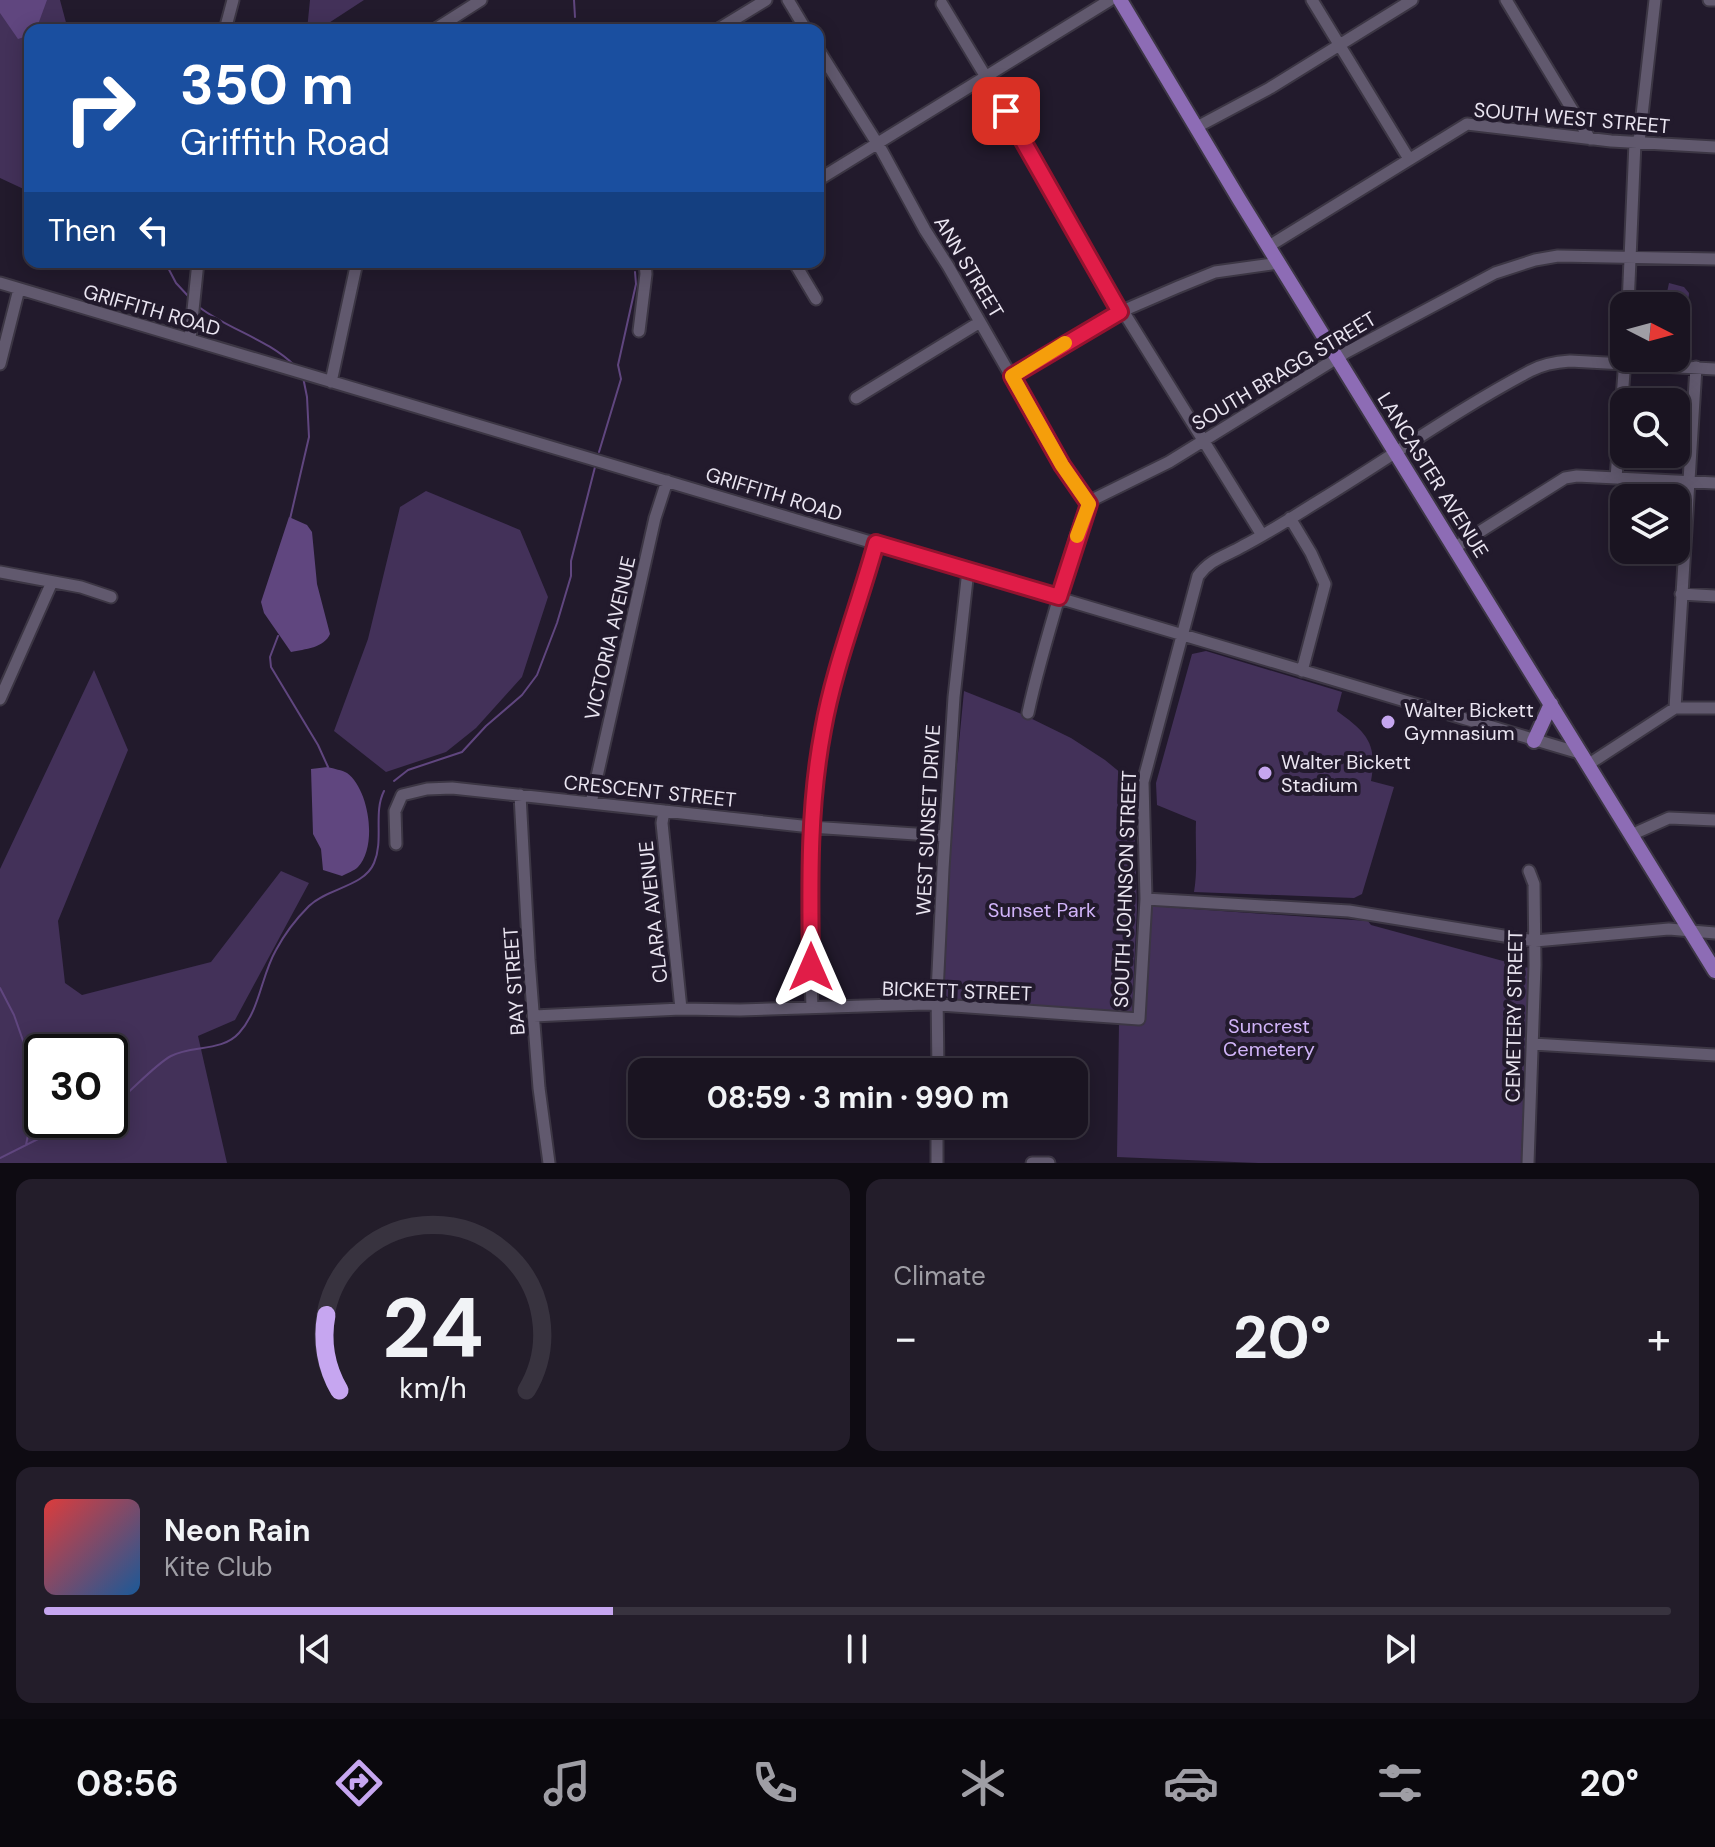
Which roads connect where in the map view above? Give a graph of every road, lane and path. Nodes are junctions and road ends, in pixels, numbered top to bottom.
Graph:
1 (233, 0) edge
2 (481, 0) edge
3 (766, 0) edge
4 (788, 0) edge
5 (1110, 0) edge
6 (1120, 0) edge
7 (1312, 0) edge
8 (1412, 0) edge
9 (1506, 0) edge
10 (1655, 0) edge
11 (942, 4) dead end
12 (227, 24) edge
13 (443, 24) edge
14 (727, 24) edge
15 (802, 24) edge
16 (1339, 44) junction
17 (824, 59) edge
18 (985, 79) junction
19 (1197, 127) junction
20 (1590, 139) junction
21 (1637, 142) junction
22 (877, 145) junction
23 (1715, 147) edge
24 (1409, 159) junction
25 (824, 176) edge
26 (1269, 246) junction
27 (1631, 256) junction
28 (1715, 259) edge
29 (1279, 263) junction
30 (197, 268) edge
31 (356, 268) edge
32 (645, 268) edge
33 (798, 268) edge
34 (0, 283) edge
35 (19, 289) junction
36 (1629, 292) edge
37 (816, 299) dead end
38 (1121, 312) junction
39 (980, 322) junction
40 (639, 331) dead end
41 (190, 339) junction
42 (1338, 358) junction
43 (1610, 361) edge
44 (0, 364) edge
45 (1690, 366) edge
46 (1696, 367) junction
47 (1715, 369) edge
48 (1624, 372) edge
49 (1012, 376) junction
50 (331, 382) junction
51 (856, 398) dead end
52 (1202, 442) junction
53 (1395, 452) junction
54 (1616, 478) junction
55 (667, 481) junction
56 (1690, 482) junction
57 (1715, 483) edge
58 (1089, 504) junction
59 (1290, 518) junction
60 (1262, 535) junction
61 (876, 543) junction
62 (1454, 548) junction
63 (968, 570) junction
64 (0, 572) edge
65 (52, 582) junction
66 (1681, 594) junction
67 (1715, 596) edge
68 (111, 597) dead end
69 (1059, 597) junction
70 (1182, 634) junction
71 (1302, 671) junction
72 (0, 699) edge
73 (1551, 704) junction
74 (1675, 708) junction
75 (1715, 708) edge
76 (1028, 713) dead end
77 (1534, 741) junction
78 (1586, 759) junction
79 (520, 795) junction
80 (591, 803) junction
81 (664, 811) junction
82 (1715, 820) edge
83 (811, 827) junction
84 (1631, 835) junction
85 (945, 836) junction
86 (396, 844) dead end
87 (1529, 871) dead end
88 (1146, 899) junction
89 (1690, 931) junction
90 (1715, 933) edge
91 (1535, 941) junction
92 (1715, 971) edge
93 (938, 1005) junction
94 (812, 1008) junction
95 (681, 1009) junction
96 (534, 1016) junction
97 (1139, 1019) joint
98 (1533, 1044) junction
99 (1715, 1055) edge
100 (938, 1058) edge
101 (937, 1138) edge
102 (549, 1163) edge
103 (937, 1163) edge
104 (1032, 1163) edge
105 (1049, 1163) edge
106 (1528, 1163) edge

1 - 12 street
2 - 13 street
3 - 14 street
4 - 15 street
5 - 18 street
6 - 19 main road, LANCASTER AVENUE
7 - 16 street
8 - 16 street
9 - 20 street
10 - 21 street
11 - 18 street
16 - 19 street
16 - 24 street
17 - 22 street, ANN STREET
18 - 22 street
18 - 38 street
19 - 26 main road, LANCASTER AVENUE
20 - 21 street, SOUTH WEST STREET
20 - 24 street, SOUTH WEST STREET
21 - 23 street, SOUTH WEST STREET
21 - 27 street
22 - 25 street
22 - 39 street, ANN STREET
24 - 26 street, SOUTH WEST STREET
26 - 29 main road, LANCASTER AVENUE
27 - 28 street, SOUTH BRAGG STREET
27 - 36 street
27 - 42 street, SOUTH BRAGG STREET
29 - 38 street
29 - 42 main road, LANCASTER AVENUE
30 - 41 street
31 - 50 street
32 - 40 street
33 - 37 street
34 - 35 street, GRIFFITH ROAD
35 - 41 street, GRIFFITH ROAD
35 - 44 street
38 - 49 street
38 - 52 street
39 - 49 street, ANN STREET
39 - 51 street
41 - 50 street, GRIFFITH ROAD
42 - 52 street, SOUTH BRAGG STREET
42 - 53 main road, LANCASTER AVENUE
43 - 53 street, SOUTH JOHNSON STREET
45 - 46 street, SOUTH JOHNSON STREET
46 - 47 street, SOUTH JOHNSON STREET
46 - 56 street
48 - 54 street
49 - 58 street, ANN STREET
50 - 55 street, GRIFFITH ROAD
52 - 58 street, SOUTH BRAGG STREET
52 - 60 street
53 - 59 street, SOUTH JOHNSON STREET
53 - 62 main road, LANCASTER AVENUE
54 - 56 street
54 - 62 street
55 - 61 street, GRIFFITH ROAD
55 - 80 street, VICTORIA AVENUE
56 - 57 street
56 - 66 street
58 - 69 street
59 - 60 street, SOUTH JOHNSON STREET
59 - 71 street
60 - 70 street, SOUTH JOHNSON STREET
61 - 63 street, GRIFFITH ROAD
61 - 83 street
62 - 73 main road, LANCASTER AVENUE
63 - 69 street, GRIFFITH ROAD
63 - 85 street, WEST SUNSET DRIVE
64 - 65 street
65 - 68 street
65 - 72 street
66 - 67 street
66 - 74 street
69 - 70 street, GRIFFITH ROAD
69 - 76 street
70 - 71 street, GRIFFITH ROAD
70 - 88 street, SOUTH JOHNSON STREET
71 - 77 street, GRIFFITH ROAD
73 - 77 main road
73 - 78 main road, LANCASTER AVENUE
74 - 75 street
74 - 78 street
77 - 78 street, GRIFFITH ROAD
78 - 84 main road, LANCASTER AVENUE
79 - 80 street, CRESCENT STREET
79 - 86 street, CRESCENT STREET
79 - 96 street, BAY STREET
80 - 81 street, CRESCENT STREET
81 - 83 street, CRESCENT STREET
81 - 95 street, CLARA AVENUE
82 - 84 street
83 - 85 street, CRESCENT STREET
83 - 94 street
84 - 89 main road, LANCASTER AVENUE
85 - 93 street, WEST SUNSET DRIVE
87 - 91 street, CEMETERY STREET
88 - 91 street
88 - 97 street, SOUTH JOHNSON STREET
89 - 90 street
89 - 91 street
89 - 92 main road, LANCASTER AVENUE
91 - 98 street, CEMETERY STREET
93 - 94 street, BICKETT STREET
93 - 97 street, BICKETT STREET
93 - 100 street, WEST SUNSET DRIVE
94 - 95 street, BICKETT STREET
95 - 96 street, BICKETT STREET
96 - 102 street, BAY STREET
98 - 99 street
98 - 106 street, CEMETERY STREET
101 - 103 street
104 - 105 street

